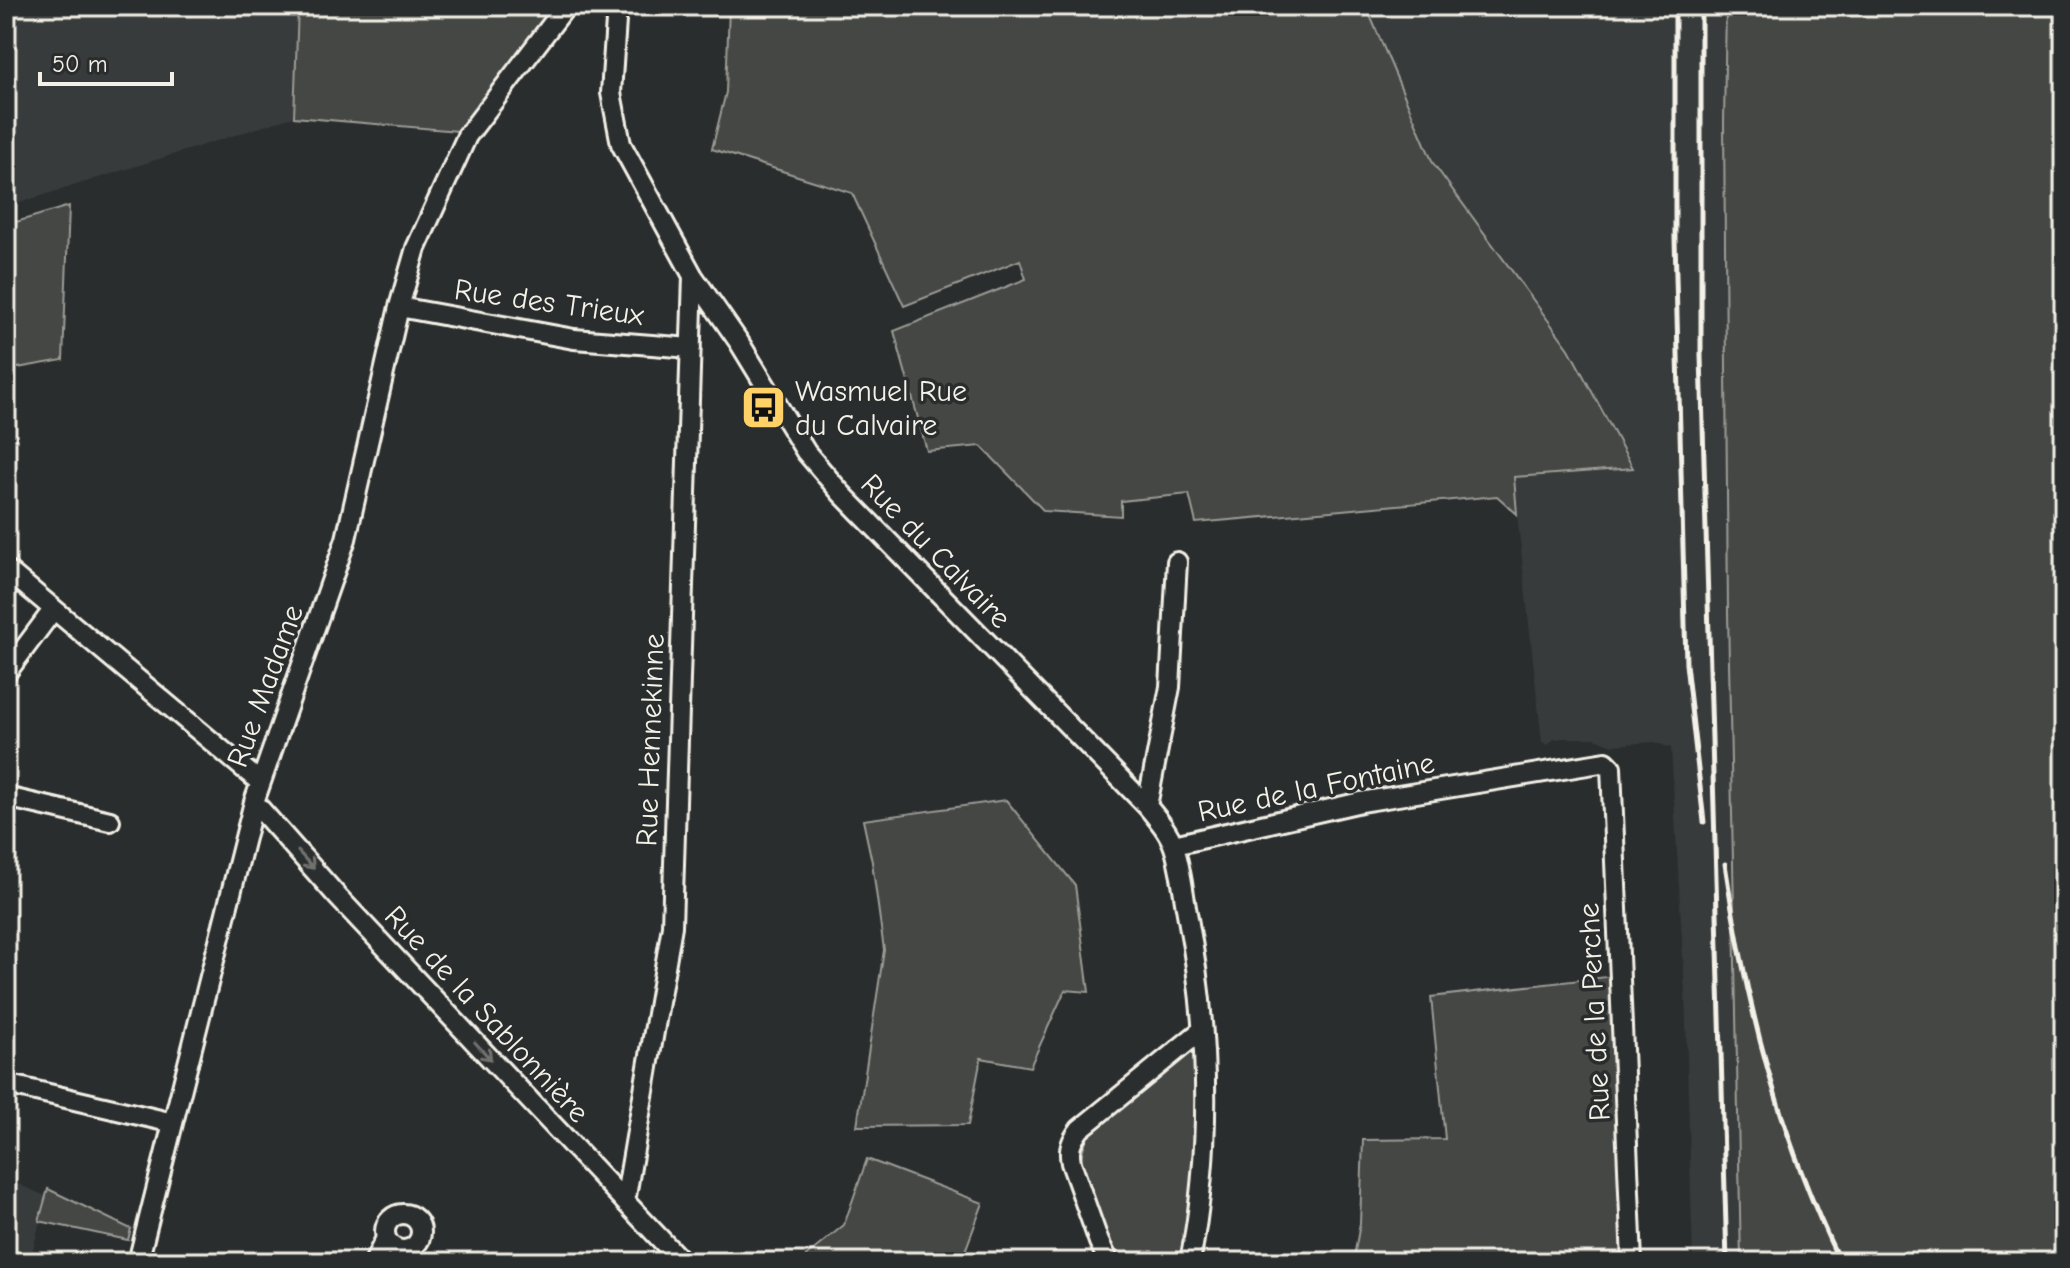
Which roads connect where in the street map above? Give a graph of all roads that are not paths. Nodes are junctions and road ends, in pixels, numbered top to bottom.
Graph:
1 (566, 6) edge
2 (617, 6) edge
3 (693, 276) junction
4 (399, 307) junction
5 (691, 348) junction
6 (1177, 562) dead end
7 (6, 569) edge
8 (53, 610) junction
9 (6, 673) edge
10 (1606, 762) joint
11 (260, 782) junction
12 (6, 797) edge
13 (254, 802) junction
14 (1147, 806) junction
15 (110, 821) dead end
16 (1174, 845) junction
17 (1202, 1030) junction
18 (6, 1084) edge
19 (173, 1123) junction
20 (625, 1202) junction
21 (386, 1238) dead end
22 (138, 1262) edge
23 (374, 1262) edge
24 (682, 1262) edge
25 (1109, 1262) edge
26 (1190, 1262) edge
27 (1632, 1262) edge

1 - 4 street, Rue Madame
2 - 3 street, Rue du Calvaire
3 - 5 street, Rue Hennekinne
3 - 14 street, Rue du Calvaire
4 - 5 street, Rue des Trieux
4 - 11 street, Rue Madame
5 - 20 street, Rue Hennekinne
6 - 14 street
7 - 8 street
8 - 9 street
8 - 11 street
10 - 16 street, Rue de la Fontaine
10 - 27 street, Rue de la Perche
11 - 13 street, Rue Madame
12 - 15 street
13 - 19 street, Rue Madame
13 -> 20 street, Rue de la Sablonnière
14 - 16 street, Rue du Calvaire
16 - 17 street, Rue de la Fontaine
17 - 25 street
17 - 26 street, Rue de la Fontaine
18 - 19 street
19 - 22 street, Rue Madame
20 - 24 street, Rue de la Sablonnière
21 - 23 street

